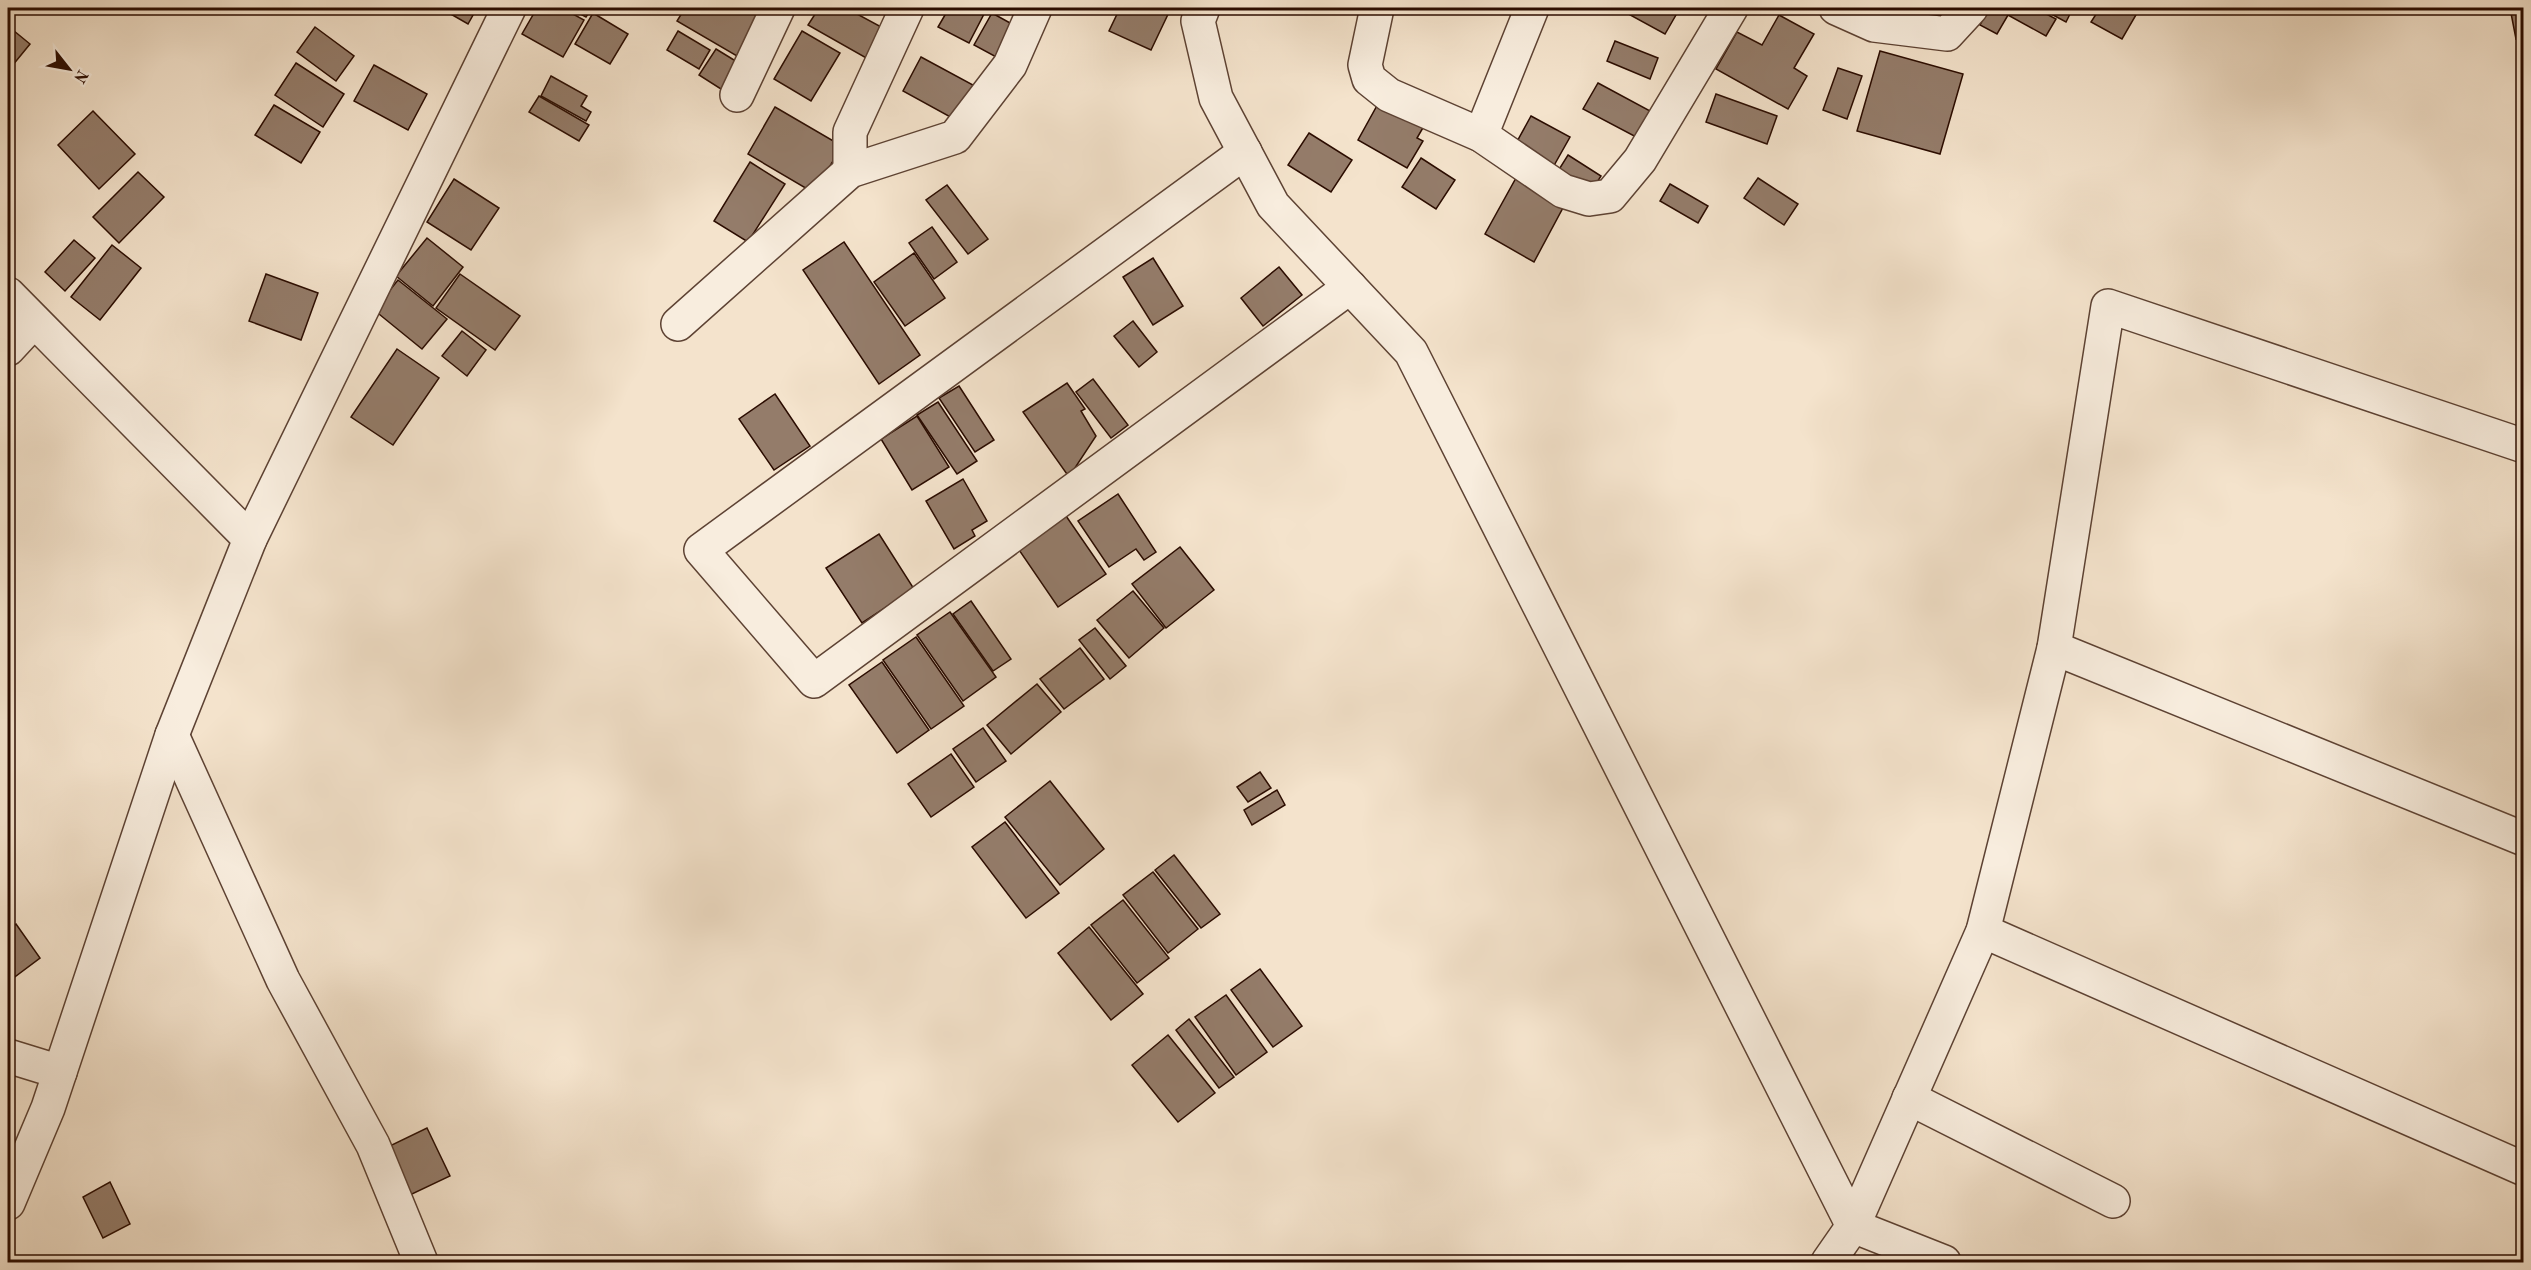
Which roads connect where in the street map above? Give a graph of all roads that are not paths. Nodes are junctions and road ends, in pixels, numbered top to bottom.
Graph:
1 (509, 8) edge
2 (778, 8) edge
3 (907, 8) edge
4 (1035, 8) edge
5 (1203, 8) edge
6 (1377, 8) edge
7 (1532, 8) edge
8 (1731, 8) edge
9 (1836, 8) edge
10 (1971, 8) edge
11 (737, 95) dead end
12 (1481, 135) junction
13 (1245, 152) junction
14 (850, 171) junction
15 (1350, 287) junction
16 (8, 294) edge
17 (34, 321) junction
18 (678, 324) dead end
19 (8, 349) edge
20 (2523, 446) edge
21 (250, 539) junction
22 (2054, 648) junction
23 (172, 735) junction
24 (2523, 839) edge
25 (1983, 931) junction
26 (8, 1056) edge
27 (60, 1072) junction
28 (1909, 1098) junction
29 (2523, 1169) edge
30 (2113, 1201) dead end
31 (8, 1203) edge
32 (1853, 1226) junction
33 (421, 1263) edge
34 (1828, 1263) edge
35 (1944, 1263) edge

1 - 21 street
2 - 11 street
3 - 14 street
4 - 14 street
5 - 13 street
6 - 12 street
7 - 12 street
8 - 12 street
9 - 10 street
13 - 15 street
13 - 15 street
14 - 18 street
15 - 32 street
16 - 17 street
17 - 19 street
17 - 21 street
20 - 22 street
21 - 23 street
22 - 24 street
22 - 25 street
23 - 27 street
23 - 33 street
25 - 28 street
25 - 29 street
26 - 27 street
27 - 31 street
28 - 30 street
28 - 32 street
32 - 34 street
32 - 35 street

